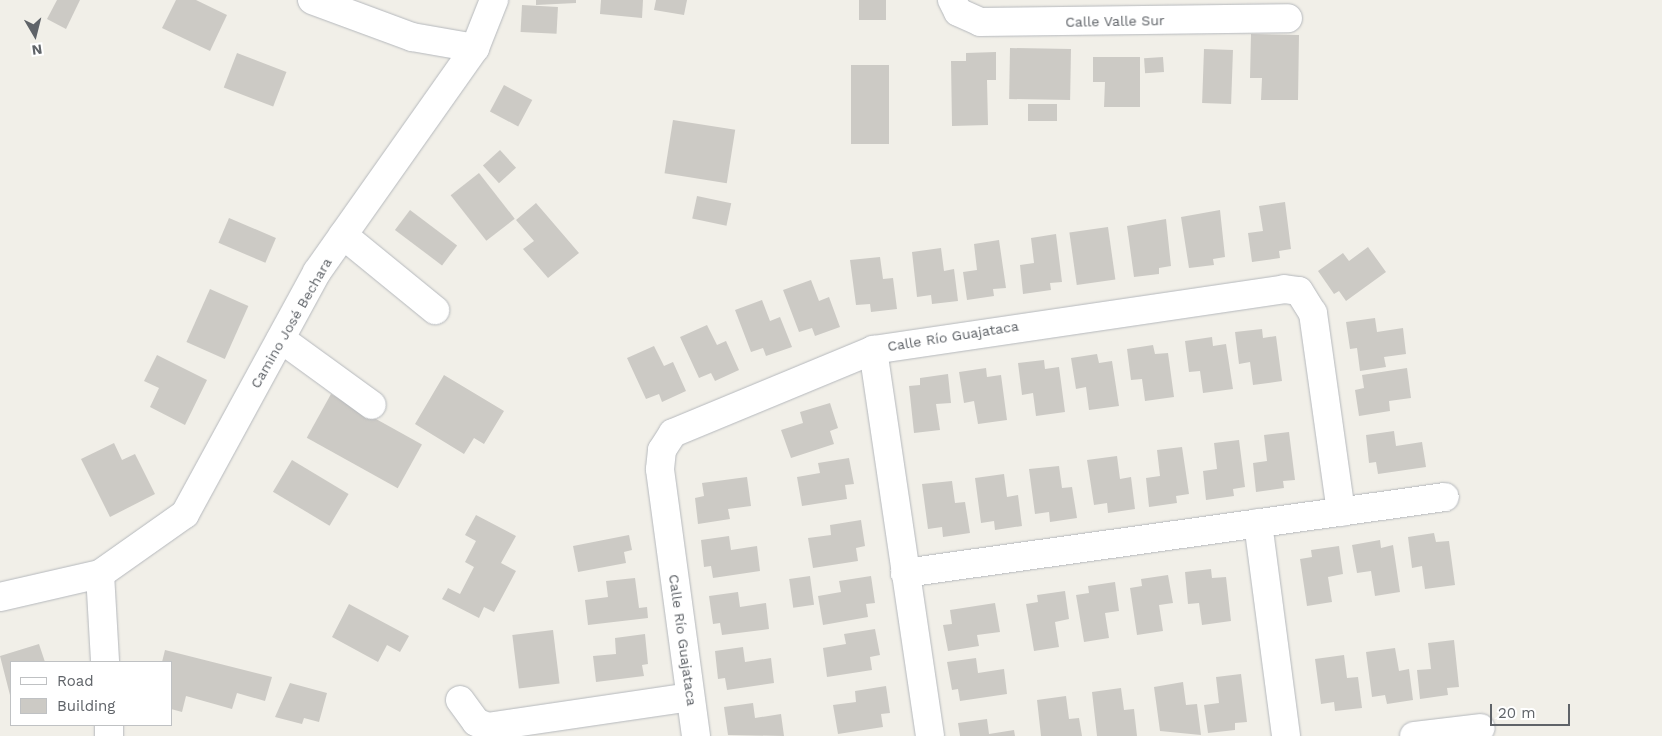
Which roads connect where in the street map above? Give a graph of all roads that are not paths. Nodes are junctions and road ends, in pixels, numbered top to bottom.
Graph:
1 (312, 0) edge
2 (494, 0) edge
3 (952, 0) edge
4 (1288, 18) dead end
5 (475, 48) junction
6 (343, 235) junction
7 (435, 310) dead end
8 (281, 339) junction
9 (873, 350) junction
10 (372, 405) dead end
11 (1445, 497) dead end
12 (1341, 512) junction
13 (1258, 524) junction
14 (905, 573) junction
15 (100, 574) junction
16 (0, 597) edge
17 (105, 661) edge
18 (690, 697) junction
19 (460, 700) dead end
20 (1481, 728) dead end
21 (696, 736) edge
22 (930, 736) edge
23 (1286, 736) edge
24 (1414, 736) edge

1 - 5 street
2 - 5 street, Camino José Bechara
3 - 4 street, Calle Valle Sur
5 - 6 street, Camino José Bechara
6 - 7 street
6 - 8 street, Camino José Bechara
8 - 10 street
8 - 15 street, Camino José Bechara
9 - 12 street, Calle Río Guajataca
9 - 14 street
9 - 18 street, Calle Río Guajataca
11 - 12 street
12 - 13 street
13 - 14 street
13 - 23 street
14 - 22 street
15 - 16 street
15 - 17 street
18 - 19 street
18 - 21 street, Calle Río Guajataca
20 - 24 street

